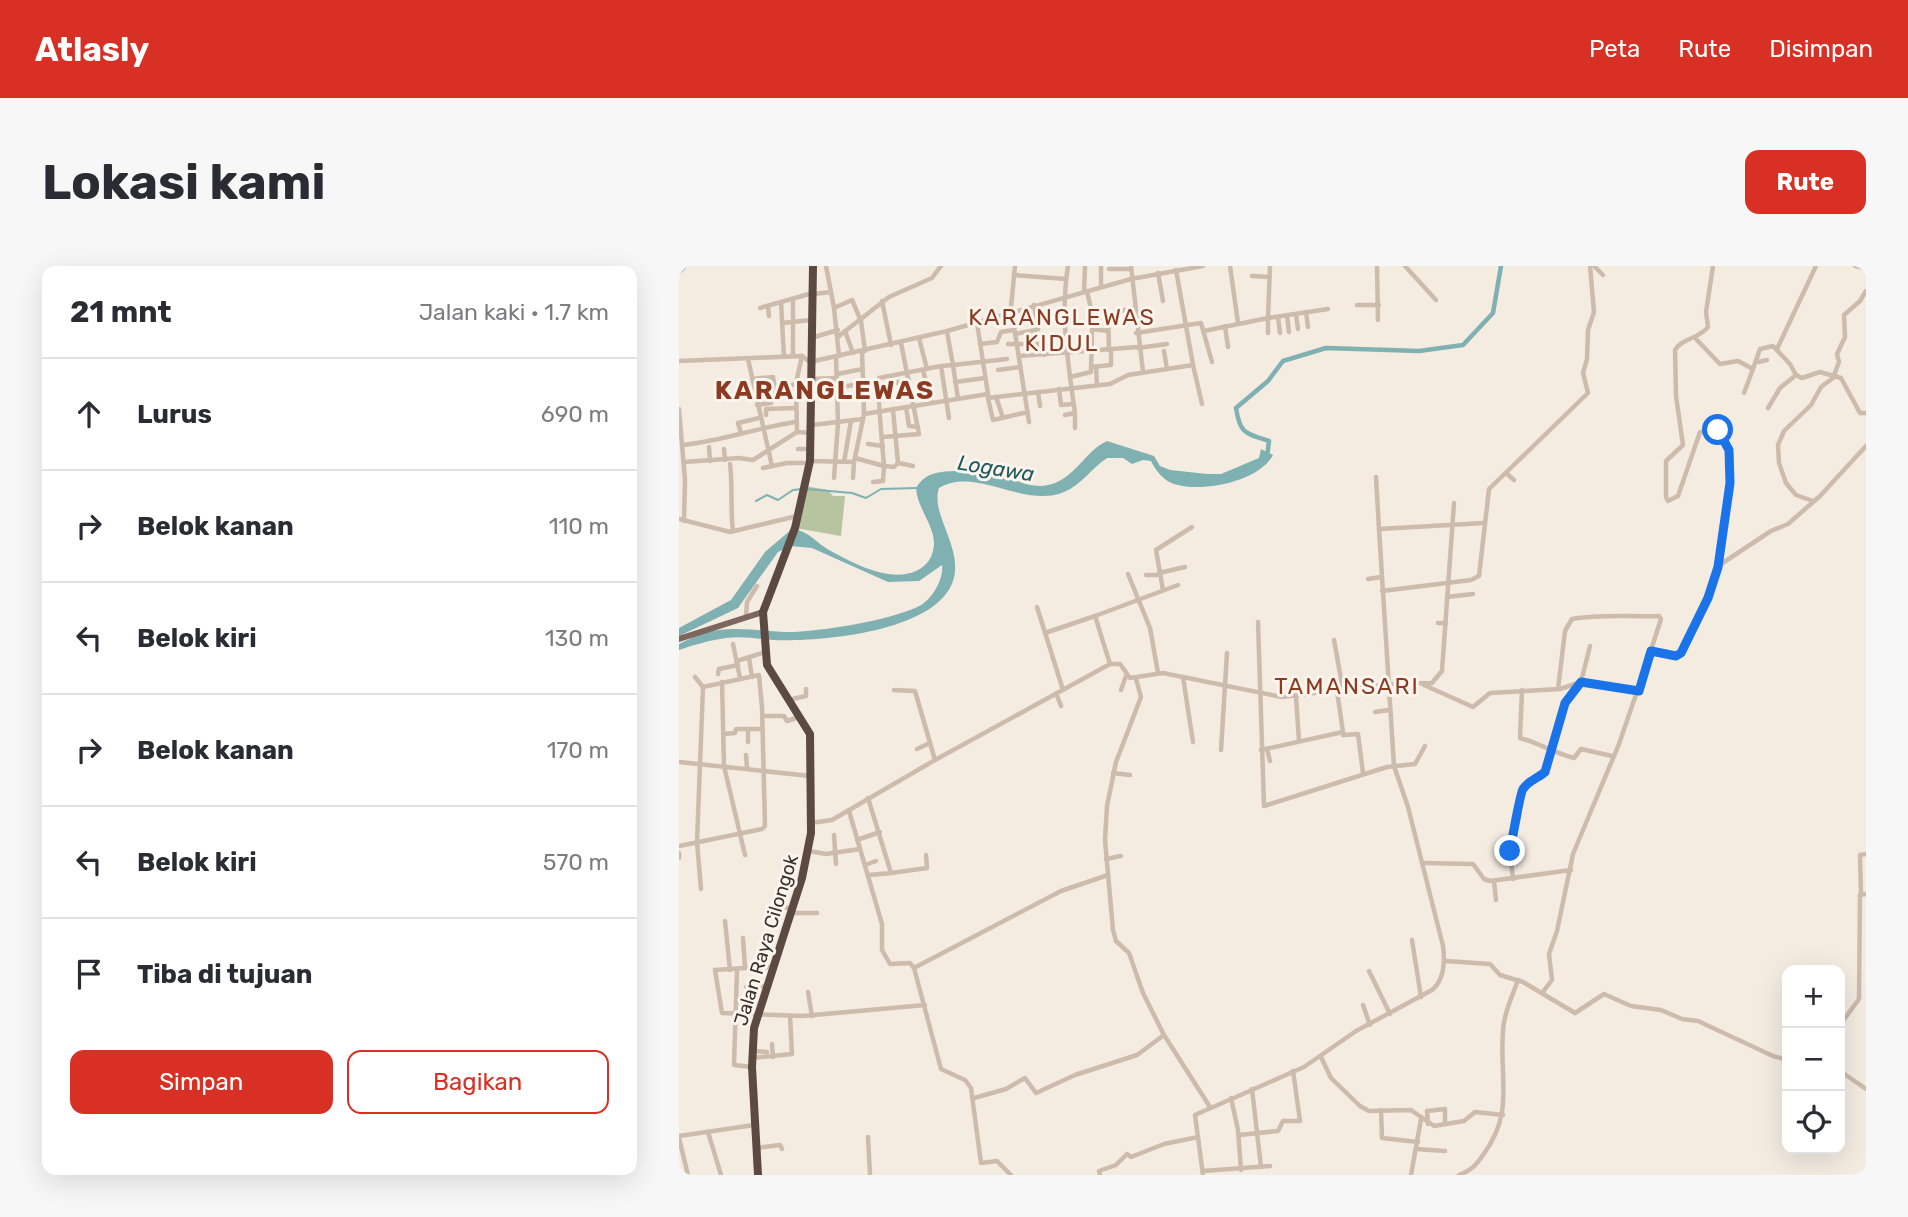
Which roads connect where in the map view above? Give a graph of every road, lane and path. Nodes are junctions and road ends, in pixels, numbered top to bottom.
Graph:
1 (811, 266) edge
2 (826, 266) edge
3 (941, 266) edge
4 (1015, 266) edge
5 (1068, 266) edge
6 (1101, 266) edge
7 (1203, 266) edge
8 (1230, 266) edge
9 (1270, 266) edge
10 (1377, 266) edge
11 (1405, 266) edge
12 (1592, 266) edge
13 (1713, 266) edge
14 (1816, 266) edge
15 (1855, 266) edge
16 (1084, 267) edge
17 (1131, 267) edge
18 (1188, 267) edge
19 (1109, 270) dead end
20 (1176, 270) junction
21 (1865, 270) edge
22 (1158, 273) junction
23 (1014, 275) junction
24 (1603, 275) dead end
25 (1252, 276) dead end
26 (1269, 277) junction
27 (1066, 279) junction
28 (1131, 279) junction
29 (1101, 287) junction
30 (1085, 291) junction
31 (1866, 291) edge
32 (831, 292) junction
33 (811, 297) junction
34 (1064, 298) junction
35 (793, 299) junction
36 (1436, 300) dead end
37 (882, 301) junction
38 (1163, 301) dead end
39 (781, 302) junction
40 (1034, 305) junction
41 (1357, 305) dead end
42 (1379, 305) junction
43 (768, 306) junction
44 (759, 308) dead end
45 (834, 308) junction
46 (1134, 308) junction
47 (1091, 309) dead end
48 (1328, 309) dead end
49 (1012, 311) junction
50 (1306, 312) junction
51 (1297, 314) junction
52 (769, 316) dead end
53 (1287, 316) junction
54 (1278, 317) junction
55 (860, 318) junction
56 (1268, 318) junction
57 (811, 320) junction
58 (1378, 320) dead end
59 (793, 322) junction
60 (782, 323) junction
61 (977, 323) junction
62 (1238, 323) junction
63 (1186, 326) junction
64 (1225, 326) junction
65 (1308, 327) dead end
66 (1298, 329) dead end
67 (845, 331) junction
68 (947, 331) junction
69 (1108, 331) junction
70 (1204, 331) junction
71 (1015, 332) junction
72 (1289, 332) dead end
73 (839, 333) junction
74 (1136, 333) junction
75 (1268, 333) dead end
76 (1280, 333) dead end
77 (919, 338) junction
78 (1696, 339) junction
79 (850, 341) junction
80 (811, 342) junction
81 (838, 343) junction
82 (901, 343) junction
83 (1017, 343) junction
84 (980, 344) junction
85 (1009, 344) dead end
86 (1167, 344) dead end
87 (891, 345) junction
88 (1228, 347) dead end
89 (1138, 348) junction
90 (1777, 349) junction
91 (1110, 350) junction
92 (864, 351) junction
93 (1164, 351) dead end
94 (1065, 352) junction
95 (1091, 352) junction
96 (853, 353) junction
97 (1044, 355) junction
98 (793, 356) junction
99 (802, 356) junction
100 (838, 356) junction
101 (1019, 356) junction
102 (784, 357) junction
103 (748, 359) junction
104 (1007, 359) dead end
105 (1767, 360) dead end
106 (679, 361) edge
107 (983, 362) junction
108 (1212, 362) dead end
109 (1758, 362) junction
110 (810, 364) junction
111 (953, 365) junction
112 (1193, 365) junction
113 (941, 366) junction
114 (1020, 367) junction
115 (1094, 367) junction
116 (863, 369) junction
117 (925, 369) junction
118 (1167, 369) junction
119 (1753, 369) junction
120 (998, 370) dead end
121 (907, 372) junction
122 (1143, 372) junction
123 (1795, 375) junction
124 (837, 376) junction
125 (1834, 376) junction
126 (1070, 377) junction
127 (985, 378) junction
128 (752, 379) junction
129 (811, 379) junction
130 (909, 380) junction
131 (955, 382) junction
132 (796, 384) junction
133 (864, 384) junction
134 (876, 384) junction
135 (1097, 385) junction
136 (837, 388) junction
137 (1071, 388) junction
138 (775, 389) junction
139 (1059, 389) junction
140 (877, 392) junction
141 (1038, 392) junction
142 (1744, 393) dead end
143 (1024, 394) junction
144 (797, 396) junction
145 (988, 396) junction
146 (811, 397) junction
147 (996, 397) junction
148 (958, 399) junction
149 (946, 400) junction
150 (931, 402) junction
151 (1073, 404) junction
152 (1202, 404) dead end
153 (757, 405) junction
154 (915, 405) junction
155 (1040, 406) dead end
156 (906, 407) junction
157 (796, 408) junction
158 (1768, 408) dead end
159 (893, 410) junction
160 (679, 411) edge
161 (881, 412) junction
162 (1028, 412) junction
163 (1075, 413) junction
164 (1866, 413) edge
165 (766, 415) dead end
166 (1065, 415) dead end
167 (864, 416) junction
168 (759, 418) junction
169 (949, 418) dead end
170 (1003, 418) junction
171 (851, 421) junction
172 (795, 422) junction
173 (1029, 422) dead end
174 (838, 423) junction
175 (761, 426) junction
176 (918, 427) junction
177 (1076, 428) dead end
178 (812, 429) junction
179 (797, 432) junction
180 (741, 433) junction
181 (897, 436) junction
182 (883, 437) junction
183 (868, 444) dead end
184 (683, 445) junction
185 (883, 446) junction
186 (1866, 446) edge
187 (709, 447) dead end
188 (724, 449) dead end
189 (798, 449) dead end
190 (810, 449) junction
191 (767, 450) junction
192 (855, 460) junction
193 (710, 461) junction
194 (684, 462) junction
195 (728, 462) junction
196 (809, 462) junction
197 (843, 462) junction
198 (833, 463) junction
199 (898, 463) junction
200 (772, 466) junction
201 (884, 466) junction
202 (913, 466) dead end
203 (763, 468) dead end
204 (682, 469) edge
205 (1506, 473) junction
206 (1376, 477) dead end
207 (834, 478) dead end
208 (853, 478) dead end
209 (1514, 480) dead end
210 (873, 482) dead end
211 (1813, 501) junction
212 (1454, 503) dead end
213 (797, 519) junction
214 (681, 520) edge
215 (1484, 523) junction
216 (1452, 525) junction
217 (1192, 527) dead end
218 (1379, 529) junction
219 (733, 531) junction
220 (1185, 567) dead end
221 (1718, 567) junction
222 (1128, 574) dead end
223 (1159, 574) junction
224 (1146, 575) dead end
225 (1381, 577) junction
226 (1369, 579) dead end
227 (1448, 583) junction
228 (1178, 585) dead end
229 (757, 586) dead end
230 (1163, 590) junction
231 (1382, 591) junction
232 (1473, 594) dead end
233 (1447, 597) junction
234 (1140, 599) junction
235 (1037, 607) dead end
236 (763, 612) junction
237 (1092, 615) junction
238 (746, 616) junction
239 (1258, 622) dead end
240 (1438, 623) dead end
241 (1446, 623) junction
242 (1045, 633) junction
243 (679, 639) edge
244 (1334, 640) dead end
245 (733, 644) dead end
246 (1590, 646) dead end
247 (765, 650) junction
248 (1651, 651) junction
249 (1227, 653) dead end
250 (749, 657) junction
251 (738, 663) junction
252 (1110, 664) junction
253 (770, 673) junction
254 (1158, 673) junction
255 (718, 674) dead end
256 (759, 676) junction
257 (1126, 676) junction
258 (695, 677) dead end
259 (752, 677) junction
260 (1184, 677) junction
261 (740, 678) junction
262 (1136, 678) junction
263 (722, 682) junction
264 (1581, 682) junction
265 (1387, 684) junction
266 (1422, 684) junction
267 (703, 687) junction
268 (1225, 687) junction
269 (761, 688) junction
270 (753, 689) dead end
271 (806, 689) dead end
272 (1558, 689) junction
273 (894, 690) dead end
274 (1063, 690) junction
275 (1121, 690) dead end
276 (1522, 690) junction
277 (1340, 691) junction
278 (1639, 691) junction
279 (1056, 693) junction
280 (1260, 693) junction
281 (1296, 697) junction
282 (787, 700) junction
283 (1061, 706) dead end
284 (1389, 710) junction
285 (1375, 712) dead end
286 (763, 716) junction
287 (800, 716) junction
288 (748, 729) junction
289 (763, 729) junction
290 (1343, 732) junction
291 (723, 734) junction
292 (1299, 741) junction
293 (748, 742) dead end
294 (1193, 742) dead end
295 (930, 743) junction
296 (1425, 746) dead end
297 (917, 749) dead end
298 (1221, 750) dead end
299 (1264, 750) junction
300 (1550, 752) junction
301 (746, 755) dead end
302 (1612, 756) junction
303 (935, 760) junction
304 (1270, 761) dead end
305 (679, 762) edge
306 (702, 764) junction
307 (724, 766) junction
308 (1394, 766) junction
309 (747, 768) junction
310 (763, 769) junction
311 (1113, 773) junction
312 (1363, 774) junction
313 (1130, 775) dead end
314 (811, 776) junction
315 (868, 798) junction
316 (849, 811) junction
317 (811, 823) junction
318 (880, 832) junction
319 (739, 834) junction
320 (834, 835) dead end
321 (857, 840) junction
322 (697, 842) junction
323 (679, 845) edge
324 (860, 849) junction
325 (809, 851) junction
326 (835, 852) junction
327 (1866, 854) edge
328 (745, 855) dead end
329 (926, 855) dead end
330 (1121, 856) dead end
331 (1106, 859) junction
332 (876, 861) dead end
333 (1422, 863) junction
334 (836, 864) dead end
335 (865, 864) junction
336 (1571, 870) junction
337 (891, 873) junction
338 (869, 875) junction
339 (1108, 875) junction
340 (1513, 879) junction
341 (1494, 881) junction
342 (800, 884) junction
343 (701, 889) dead end
344 (1863, 894) edge
345 (1496, 900) dead end
346 (791, 911) junction
347 (817, 913) dead end
348 (725, 921) dead end
349 (743, 939) dead end
350 (1412, 940) dead end
351 (1450, 944) dead end
352 (1443, 946) junction
353 (1445, 961) junction
354 (773, 967) junction
355 (745, 968) junction
356 (914, 968) junction
357 (730, 970) junction
358 (737, 970) junction
359 (1369, 971) dead end
360 (1518, 980) junction
361 (767, 986) junction
362 (746, 987) dead end
363 (808, 992) dead end
364 (1542, 993) junction
365 (1421, 996) junction
366 (925, 1005) junction
367 (1363, 1005) dead end
368 (737, 1012) junction
369 (758, 1013) junction
370 (1390, 1014) junction
371 (790, 1016) junction
372 (812, 1016) junction
373 (1845, 1018) edge
374 (1370, 1025) junction
375 (1164, 1035) junction
376 (772, 1044) dead end
377 (767, 1052) dead end
378 (773, 1057) junction
379 (1321, 1057) junction
380 (752, 1059) junction
381 (1782, 1059) edge
382 (1293, 1071) junction
383 (1845, 1074) edge
384 (1252, 1089) junction
385 (1866, 1089) edge
386 (974, 1098) junction
387 (1231, 1098) junction
388 (1210, 1107) junction
389 (1381, 1110) junction
390 (1503, 1115) junction
391 (1421, 1119) junction
392 (1428, 1124) junction
393 (1445, 1124) junction
394 (755, 1125) junction
395 (708, 1132) junction
396 (1257, 1133) junction
397 (1239, 1135) junction
398 (679, 1137) edge
399 (868, 1137) dead end
400 (1198, 1137) junction
401 (1418, 1142) junction
402 (756, 1148) junction
403 (782, 1149) dead end
404 (1416, 1149) junction
405 (1445, 1151) dead end
406 (1270, 1166) dead end
407 (1261, 1167) junction
408 (1241, 1170) junction
409 (1203, 1173) edge
410 (688, 1175) edge
411 (721, 1175) edge
412 (758, 1175) edge
413 (870, 1175) edge
414 (1011, 1175) edge
415 (1100, 1175) edge
416 (1411, 1175) edge
417 (1459, 1175) edge

1 - 33 highway, Jalan Raya Cilongok
2 - 32 street
3 - 37 street
4 - 23 street
5 - 27 street
6 - 29 street
7 - 18 street
8 - 62 street
9 - 26 street
10 - 42 street
11 - 36 street
12 - 24 street
12 - 205 street
13 - 78 street
14 - 90 street
15 - 21 street
16 - 30 street
17 - 19 street
17 - 28 street
18 - 20 street
20 - 22 street
20 - 63 street
22 - 28 street
22 - 38 street
23 - 27 street
23 - 49 street
25 - 26 street
26 - 56 street
27 - 34 street
28 - 29 street
28 - 46 street
29 - 30 street
30 - 34 street
30 - 47 street
31 - 125 street
32 - 33 street
32 - 45 street
33 - 35 street
33 - 57 highway, Jalan Raya Cilongok
34 - 40 street
34 - 94 street
35 - 39 street
35 - 59 street
37 - 55 street
37 - 87 street
39 - 43 street
39 - 60 street
40 - 49 street
40 - 71 street
41 - 42 street
42 - 58 street
43 - 44 street
43 - 52 street
45 - 55 street
45 - 73 street
46 - 69 street
46 - 74 street
48 - 50 street
49 - 61 street
49 - 71 street
50 - 51 street
50 - 65 street
51 - 53 street
51 - 66 street
53 - 54 street
53 - 72 street
54 - 56 street
54 - 76 street
55 - 67 street
55 - 92 street
56 - 62 street
56 - 75 street
57 - 59 street
57 - 80 highway, Jalan Raya Cilongok
59 - 60 street
59 - 98 street
60 - 102 street
61 - 68 street
61 - 84 street
62 - 64 street
63 - 70 street
63 - 74 street
63 - 112 street
64 - 70 street
64 - 88 street
67 - 73 street
67 - 79 street
68 - 77 street
68 - 111 street
69 - 91 street
69 - 95 street
70 - 108 street
71 - 83 street
71 - 84 street
73 - 80 street
73 - 81 street
74 - 89 street
77 - 82 street
77 - 117 street
78 - 119 street
78 - 221 street
79 - 81 street
79 - 96 street
80 - 99 street
80 - 110 highway, Jalan Raya Cilongok
81 - 100 street
82 - 87 street
82 - 121 street
83 - 85 street
83 - 97 street
83 - 101 street
84 - 107 street
86 - 89 street
87 - 92 street
89 - 91 street
89 - 122 street
90 - 109 street
90 - 123 street
91 - 95 street
91 - 115 street
92 - 96 street
92 - 116 street
93 - 118 street
94 - 95 street
94 - 97 street
94 - 126 street
95 - 115 street
96 - 100 street
97 - 101 street
98 - 99 street
98 - 102 street
99 - 110 street
99 - 132 street
100 - 110 street
100 - 124 street
101 - 114 street
102 - 103 street
103 - 106 street
103 - 128 street
104 - 107 street
105 - 109 street
107 - 111 street
107 - 127 street
109 - 119 street
110 - 129 highway, Jalan Raya Cilongok
111 - 113 street
111 - 131 street
112 - 118 street
112 - 152 street
113 - 117 street
113 - 149 street
114 - 120 street
114 - 143 street
115 - 126 street
115 - 135 street
116 - 124 street
116 - 133 street
117 - 121 street
117 - 150 street
118 - 122 street
119 - 142 street
121 - 130 street
121 - 134 street
122 - 135 street
123 - 125 street
123 - 158 street
124 - 129 street
124 - 136 street
125 - 164 street
125 - 211 street
126 - 137 street
127 - 131 street
127 - 145 street
128 - 138 street
128 - 153 street
129 - 146 highway, Jalan Raya Cilongok
130 - 140 street
130 - 154 street
131 - 148 street
132 - 138 street
132 - 144 street
133 - 134 street
133 - 136 street
133 - 167 street
134 - 140 street
135 - 137 street
136 - 174 street
137 - 139 street
137 - 151 street
138 - 153 street
139 - 141 street
139 - 151 street
140 - 161 street
141 - 143 street
141 - 155 street
143 - 147 street
143 - 162 street
144 - 146 street
144 - 157 street
145 - 147 street
145 - 148 street
145 - 170 street
146 - 178 highway, Jalan Raya Cilongok
147 - 170 street
148 - 149 street
149 - 150 street
149 - 169 street
150 - 154 street
151 - 163 street
153 - 168 street
154 - 156 street
154 - 176 street
156 - 159 street
156 - 176 street
157 - 165 street
157 - 172 street
159 - 161 street
159 - 181 street
160 - 184 street
161 - 167 street
161 - 182 street
162 - 170 street
162 - 173 street
163 - 166 street
163 - 177 street
167 - 171 street
167 - 192 street
168 - 175 street
168 - 180 street
171 - 174 street
171 - 197 street
172 - 175 street
172 - 179 street
174 - 178 street
174 - 198 street
175 - 180 street
175 - 191 street
176 - 181 street
178 - 179 street
178 - 190 highway, Jalan Raya Cilongok
179 - 191 street
180 - 184 street
181 - 182 street
181 - 199 street
182 - 185 street
183 - 185 street
184 - 194 street
185 - 201 street
186 - 211 street
187 - 193 street
188 - 195 street
189 - 190 street
190 - 196 highway, Jalan Raya Cilongok
191 - 195 street
191 - 200 street
192 - 197 street
192 - 201 street
192 - 208 street
193 - 194 street
193 - 195 street
194 - 204 street
195 - 219 street
196 - 198 street
196 - 200 street
196 - 213 highway, Jalan Raya Cilongok
197 - 198 street
198 - 207 street
199 - 201 street
199 - 202 street
200 - 203 street
201 - 210 street
204 - 214 street
205 - 209 street
205 - 215 street
206 - 218 street
211 - 221 street
212 - 216 street
213 - 219 street
213 - 236 highway, Jalan Raya Cilongok
214 - 219 street
215 - 216 street
215 - 227 street
216 - 218 street
216 - 227 street
217 - 223 street
218 - 225 street
220 - 223 street
221 - 248 street
222 - 234 street
223 - 224 street
223 - 230 street
225 - 226 street
225 - 231 street
227 - 231 street
227 - 233 street
228 - 230 street
229 - 238 street
230 - 234 street
231 - 265 street
232 - 233 street
233 - 241 street
234 - 237 street
234 - 254 street
235 - 242 street
236 - 238 main road
236 - 247 highway, Jalan Raya Cilongok
237 - 242 street
237 - 252 street
238 - 243 main road
239 - 280 street
240 - 241 street
241 - 266 street
242 - 274 street
244 - 277 street
245 - 251 street
246 - 264 street
247 - 250 street
247 - 253 highway, Jalan Raya Cilongok
248 - 272 street
248 - 278 street
249 - 268 street
250 - 251 street
250 - 259 street
251 - 255 street
251 - 261 street
252 - 257 street
252 - 274 street
253 - 256 street
253 - 282 highway, Jalan Raya Cilongok
254 - 260 street
254 - 262 street
256 - 259 street
256 - 269 street
257 - 262 street
257 - 275 street
258 - 267 street
259 - 261 street
260 - 268 street
260 - 294 street
261 - 263 street
262 - 311 street
263 - 267 street
263 - 291 street
264 - 272 street
264 - 278 street
264 - 300 street
265 - 266 street
265 - 277 street
265 - 284 street
266 - 276 street
267 - 306 street
268 - 280 street
268 - 298 street
269 - 270 street
269 - 286 street
271 - 282 street
272 - 276 street
273 - 295 street
274 - 279 street
276 - 300 street
277 - 281 street
277 - 290 street
278 - 302 street
279 - 283 street
279 - 303 street
280 - 281 street
280 - 299 street
281 - 292 street
282 - 287 highway, Jalan Raya Cilongok
284 - 285 street
284 - 308 street
286 - 287 street
286 - 289 street
287 - 314 highway, Jalan Raya Cilongok
288 - 289 street
288 - 291 street
288 - 293 street
289 - 310 street
290 - 292 street
290 - 312 street
291 - 307 street
292 - 299 street
295 - 297 street
295 - 303 street
296 - 308 street
299 - 304 street
299 - 312 street
300 - 302 street
300 - 340 street
301 - 309 street
302 - 336 street
303 - 315 street
305 - 306 street
306 - 307 street
306 - 322 street
307 - 309 street
307 - 319 street
308 - 312 street
308 - 333 street
309 - 310 street
310 - 314 street
310 - 319 street
311 - 313 street
311 - 331 street
314 - 317 highway, Jalan Raya Cilongok
315 - 316 street
315 - 318 street
316 - 317 street
316 - 321 street
317 - 325 highway, Jalan Raya Cilongok
318 - 321 street
318 - 337 street
319 - 322 street
319 - 328 street
320 - 326 street
321 - 324 street
322 - 323 street
322 - 343 street
324 - 326 street
324 - 335 street
325 - 326 street
325 - 342 highway, Jalan Raya Cilongok
326 - 334 street
327 - 344 street
329 - 337 street
330 - 331 street
331 - 339 street
332 - 335 street
333 - 341 street
333 - 352 street
335 - 338 street
336 - 340 street
336 - 364 street
337 - 338 street
338 - 356 street
339 - 356 street
339 - 375 street
340 - 341 street
341 - 345 street
342 - 346 highway, Jalan Raya Cilongok
342 - 346 street
344 - 373 street
346 - 347 street
346 - 354 highway, Jalan Raya Cilongok
348 - 357 street
349 - 355 street
350 - 365 street
351 - 352 street
352 - 353 street
353 - 360 street
353 - 365 street
354 - 355 street
354 - 361 highway, Jalan Raya Cilongok
355 - 358 street
356 - 366 street
357 - 358 street
357 - 368 street
358 - 368 street
359 - 370 street
360 - 364 street
360 - 390 street
361 - 362 street
361 - 369 highway, Jalan Raya Cilongok
363 - 372 street
364 - 381 street
365 - 370 street
366 - 372 street
366 - 386 street
367 - 374 street
368 - 369 street
368 - 380 street
369 - 371 street
369 - 380 highway, Jalan Raya Cilongok
370 - 374 street
371 - 372 street
371 - 378 street
374 - 379 street
375 - 386 street
375 - 388 street
376 - 378 street
377 - 380 street
378 - 380 street
379 - 382 street
379 - 389 street
380 - 394 highway, Jalan Raya Cilongok
382 - 384 street
382 - 396 street
383 - 385 street
384 - 387 street
384 - 396 street
386 - 414 street
387 - 388 street
387 - 397 street
388 - 400 street
389 - 391 street
389 - 401 street
390 - 393 street
390 - 417 street
391 - 392 street
391 - 401 street
392 - 393 street
392 - 393 street
394 - 395 street
394 - 402 highway, Jalan Raya Cilongok
395 - 398 street
395 - 411 street
396 - 397 street
396 - 407 street
397 - 408 street
398 - 410 street
399 - 413 street
400 - 409 street
400 - 415 street
401 - 404 street
402 - 403 street
402 - 412 highway, Jalan Raya Cilongok
404 - 405 street
404 - 416 street
406 - 407 street
407 - 408 street
408 - 409 street

